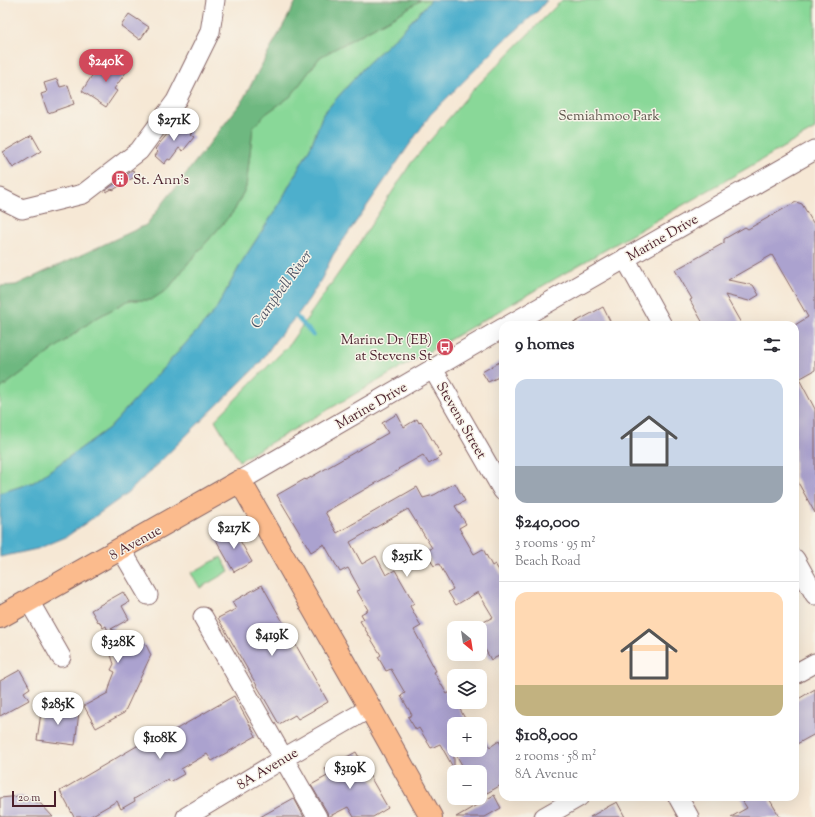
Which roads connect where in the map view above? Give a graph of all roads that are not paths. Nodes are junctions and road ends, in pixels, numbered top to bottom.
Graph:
1 (215, 0) edge
2 (815, 150) edge
3 (0, 198) edge
4 (625, 258) junction
5 (516, 321) edge
6 (660, 321) edge
7 (499, 330) edge
8 (433, 369) junction
9 (240, 481) junction
10 (499, 484) edge
11 (121, 549) junction
12 (799, 566) edge
13 (815, 594) edge
14 (148, 595) dead end
15 (29, 601) junction
16 (0, 617) edge
17 (203, 617) dead end
18 (61, 657) dead end
19 (815, 663) edge
20 (799, 672) edge
21 (370, 708) junction
22 (284, 758) junction
23 (572, 801) edge
24 (680, 801) edge
25 (186, 817) edge
26 (317, 817) edge
27 (431, 817) edge
28 (544, 817) edge
29 (689, 817) edge

1 - 3 street
2 - 4 street, Marine Drive
4 - 5 street, Marine Drive
4 - 6 street
7 - 8 street, Marine Drive
8 - 9 street, Marine Drive
8 - 10 street, Stevens Street
9 - 11 main road, 8 Avenue
9 - 21 main road
11 - 14 street
11 - 15 main road, 8 Avenue
12 - 13 street
15 - 16 main road, 8 Avenue
15 - 18 street
17 - 22 street
19 - 20 street
21 - 22 street, 8A Avenue
21 - 27 main road
22 - 25 street, 8A Avenue
22 - 26 street
23 - 28 street
24 - 29 street

